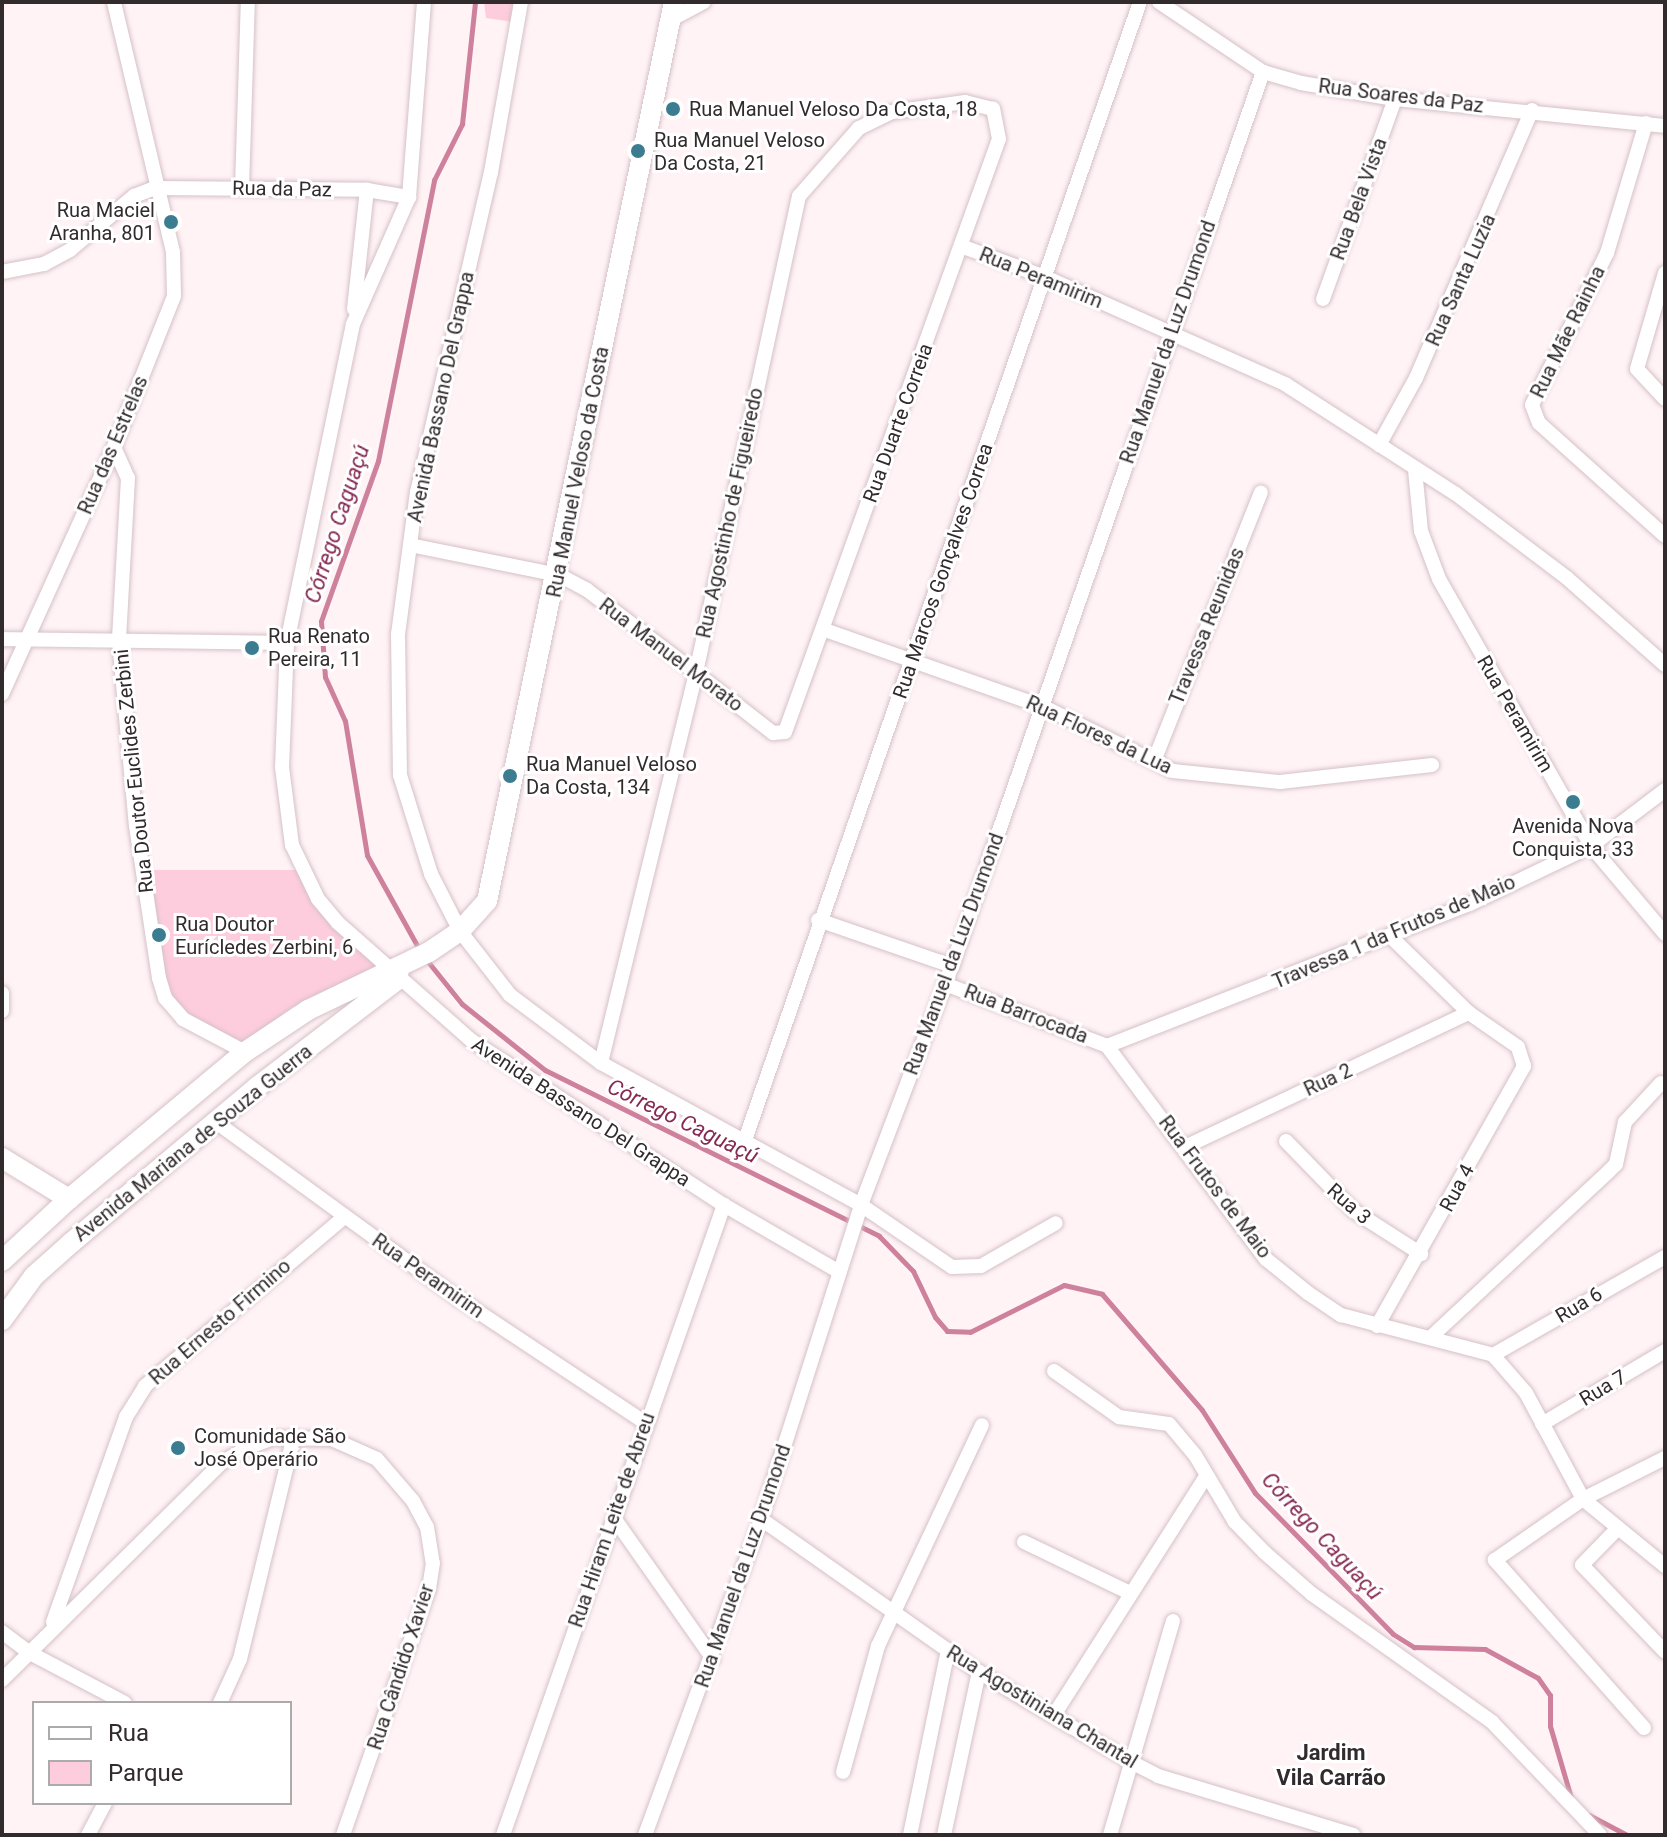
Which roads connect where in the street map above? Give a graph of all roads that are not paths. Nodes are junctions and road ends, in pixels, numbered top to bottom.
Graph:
1 (114, 2) edge
2 (248, 2) edge
3 (424, 2) edge
4 (521, 2) edge
5 (704, 2) edge
6 (1140, 2) edge
7 (1159, 2) edge
8 (672, 11) edge
9 (1263, 72) junction
10 (1395, 99) junction
11 (1532, 110) junction
12 (999, 117) joint
13 (1646, 123) junction
14 (1665, 126) edge
15 (155, 188) junction
16 (242, 188) junction
17 (367, 190) junction
18 (409, 197) junction
19 (961, 246) junction
20 (2, 272) edge
21 (1665, 273) edge
22 (1045, 277) junction
23 (1323, 299) dead end
24 (353, 324) junction
25 (1171, 332) junction
26 (1660, 397) edge
27 (1379, 445) junction
28 (114, 447) junction
29 (1415, 470) junction
30 (1261, 492) dead end
31 (1665, 536) edge
32 (410, 545) junction
33 (559, 575) junction
34 (825, 630) junction
35 (27, 637) junction
36 (2, 639) edge
37 (119, 640) junction
38 (287, 643) junction
39 (913, 661) junction
40 (1665, 665) edge
41 (696, 673) junction
42 (2, 694) edge
43 (1044, 707) junction
44 (789, 728) joint
45 (1154, 761) junction
46 (1432, 765) dead end
47 (1665, 790) edge
48 (1591, 846) junction
49 (818, 920) junction
50 (456, 934) junction
51 (1665, 934) edge
52 (1390, 936) junction
53 (952, 966) junction
54 (399, 970) junction
55 (945, 984) junction
56 (2, 993) edge
57 (2, 1011) edge
58 (1469, 1013) junction
59 (1107, 1046) junction
60 (239, 1060) junction
61 (601, 1063) junction
62 (1661, 1083) dead end
63 (255, 1085) junction
64 (216, 1122) junction
65 (745, 1140) junction
66 (1286, 1141) dead end
67 (1187, 1146) junction
68 (2, 1158) edge
69 (69, 1199) junction
70 (724, 1205) junction
71 (858, 1212) junction
72 (344, 1217) junction
73 (1056, 1223) dead end
74 (1421, 1254) junction
75 (1665, 1257) edge
76 (2, 1261) edge
77 (838, 1271) junction
78 (2, 1320) edge
79 (1377, 1326) junction
80 (1431, 1337) junction
81 (1665, 1351) edge
82 (1493, 1355) junction
83 (1054, 1371) dead end
84 (644, 1422) junction
85 (1542, 1424) junction
86 (982, 1425) dead end
87 (294, 1436) junction
88 (1665, 1458) edge
89 (1205, 1478) junction
90 (1583, 1499) junction
91 (614, 1518) junction
92 (761, 1519) junction
93 (1617, 1529) junction
94 (1024, 1542) dead end
95 (1665, 1566) edge
96 (1128, 1592) junction
97 (896, 1613) junction
98 (1173, 1621) dead end
99 (53, 1624) junction
100 (2, 1632) edge
101 (948, 1650) junction
102 (1665, 1652) edge
103 (30, 1653) junction
104 (713, 1659) junction
105 (979, 1672) junction
106 (2, 1680) edge
107 (121, 1701) edge
108 (221, 1701) edge
109 (1054, 1715) junction
110 (1644, 1728) dead end
111 (1131, 1762) junction
112 (843, 1772) dead end
113 (104, 1805) edge
114 (88, 1835) edge
115 (343, 1835) edge
116 (503, 1835) edge
117 (645, 1835) edge
118 (910, 1835) edge
119 (944, 1835) edge
120 (1110, 1835) edge
121 (1353, 1835) edge
122 (1600, 1835) edge

1 - 15 street, Rua das Estrelas
2 - 16 street
3 - 18 street, Avenida Bassano Del Grappa
4 - 32 street, Avenida Bassano Del Grappa
5 - 8 street
6 - 22 street, Rua Marcos Gonçalves Correa
7 - 9 street, Rua Soares da Paz
8 - 33 main road, Rua Manuel Veloso da Costa
9 - 10 street, Rua Soares da Paz
9 - 25 street, Rua Manuel da Luz Drumond
10 - 11 street, Rua Soares da Paz
10 - 23 street, Rua Bela Vista
11 - 13 street, Rua Soares da Paz
11 - 27 street, Rua Santa Luzia
12 - 19 street, Rua Duarte Correia
12 - 41 street, Rua Agostinho de Figueiredo
13 - 14 street, Rua Soares da Paz
13 - 31 street, Rua Mãe Rainha
15 - 16 street, Rua da Paz
15 - 20 street
15 - 28 street, Rua das Estrelas
16 - 17 street, Rua da Paz
17 - 18 street, Rua da Paz
17 - 24 street
18 - 24 street, Avenida Bassano Del Grappa
19 - 22 street, Rua Peramirim
19 - 34 street, Rua Duarte Correia
21 - 26 street
22 - 25 street, Rua Peramirim
22 - 39 street, Rua Marcos Gonçalves Correa
24 - 38 street, Avenida Bassano Del Grappa
25 - 27 street, Rua Peramirim
25 - 43 street, Rua Manuel da Luz Drumond
27 - 29 street, Rua Peramirim
28 - 35 street, Rua das Estrelas
28 - 37 street, Rua Doutor Euclides Zerbini
29 - 40 street, Rua Peramirim
29 - 48 street, Rua Peramirim
30 - 45 street, Travessa Reunidas
32 - 33 street, Rua Manuel Morato
32 - 50 street, Avenida Bassano Del Grappa
33 - 41 street, Rua Manuel Morato
33 - 50 main road, Rua Manuel Veloso da Costa
34 - 39 street, Rua Flores da Lua
34 - 44 street, Rua Duarte Correia
35 - 36 street
35 - 37 street
35 - 42 street, Rua das Estrelas
37 - 38 street
37 - 60 street, Rua Doutor Euclides Zerbini
38 - 54 street, Avenida Bassano Del Grappa
39 - 43 street, Rua Flores da Lua
39 - 49 street, Rua Marcos Gonçalves Correa
41 - 44 street, Rua Manuel Morato
41 - 61 street, Rua Agostinho de Figueiredo
43 - 45 street, Rua Flores da Lua
43 - 53 street, Rua Manuel da Luz Drumond
45 - 46 street, Rua Flores da Lua
47 - 48 street, Travessa 1 da Frutos de Maio
48 - 51 street, Rua Peramirim
48 - 52 street, Travessa 1 da Frutos de Maio
49 - 53 street
49 - 65 street, Rua Marcos Gonçalves Correa
50 - 54 main road, Rua Manuel Veloso da Costa
50 - 61 street, Avenida Bassano Del Grappa
52 - 58 street
52 - 59 street, Travessa 1 da Frutos de Maio
53 - 55 street, Rua Manuel da Luz Drumond
54 - 60 main road, Avenida Mariana de Souza Guerra
54 - 63 main road, Avenida Mariana de Souza Guerra
54 - 70 street, Avenida Bassano Del Grappa
55 - 59 street, Rua Barrocada
55 - 71 street, Rua Manuel da Luz Drumond
56 - 57 street
58 - 67 street, Rua 2
58 - 74 street, Rua 4
59 - 67 street, Rua Frutos de Maio
60 - 63 main road
60 - 69 main road, Avenida Mariana de Souza Guerra
61 - 65 street, Avenida Bassano Del Grappa
62 - 80 street
63 - 64 main road, Avenida Mariana de Souza Guerra
64 - 72 street, Rua Peramirim
64 - 78 main road, Avenida Mariana de Souza Guerra
65 - 71 street, Avenida Bassano Del Grappa
66 - 74 street, Rua 3
67 - 79 street, Rua Frutos de Maio
68 - 69 main road
69 - 76 main road, Avenida Mariana de Souza Guerra
70 - 77 street, Avenida Bassano Del Grappa
70 - 84 street, Rua Hiram Leite de Abreu
71 - 73 street, Avenida Bassano Del Grappa
71 - 77 street, Rua Manuel da Luz Drumond
72 - 84 street, Rua Peramirim
72 - 99 street, Rua Ernesto Firmino
74 - 79 street, Rua 4
75 - 82 street, Rua 6
77 - 92 street, Rua Manuel da Luz Drumond
79 - 80 street, Rua Frutos de Maio
80 - 82 street, Rua Frutos de Maio
81 - 85 street, Rua 7
82 - 85 street
83 - 89 street
84 - 91 street, Rua Hiram Leite de Abreu
85 - 90 street
86 - 97 street
87 - 99 street, Rua Cândido Xavier
87 - 108 street
87 - 115 street, Rua Cândido Xavier
88 - 90 street
89 - 96 street
89 - 122 street
90 - 93 street
90 - 110 street
91 - 104 street
91 - 116 street, Rua Hiram Leite de Abreu
92 - 97 street, Rua Agostiniana Chantal
92 - 104 street, Rua Manuel da Luz Drumond
93 - 95 street
93 - 102 street
94 - 96 street
96 - 109 street
97 - 101 street, Rua Agostiniana Chantal
97 - 112 street
98 - 111 street
99 - 103 street, Rua Cândido Xavier
100 - 103 street
101 - 105 street, Rua Agostiniana Chantal
101 - 118 street
103 - 106 street, Rua Cândido Xavier
103 - 107 street
104 - 117 street, Rua Manuel da Luz Drumond
105 - 109 street, Rua Agostiniana Chantal
105 - 119 street
109 - 111 street, Rua Agostiniana Chantal
111 - 120 street
111 - 121 street, Rua Agostiniana Chantal
113 - 114 street

